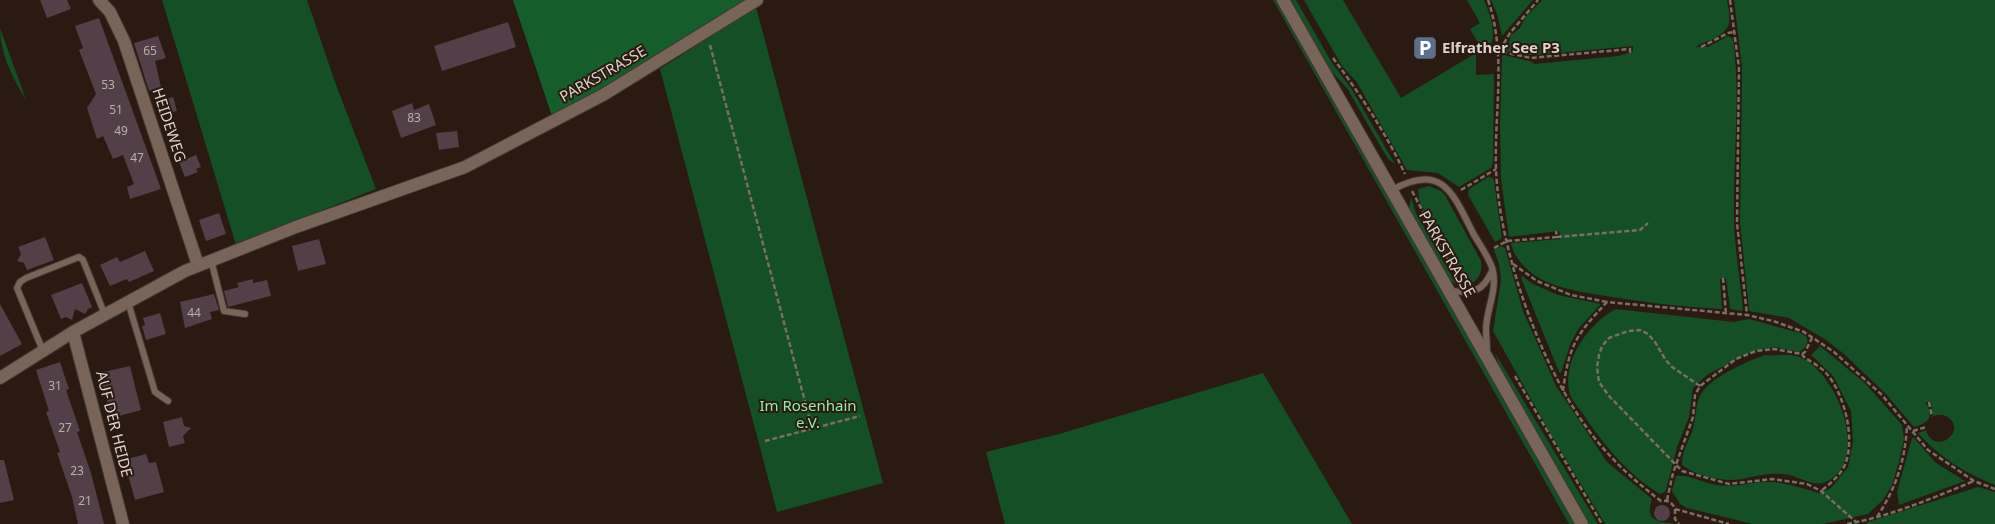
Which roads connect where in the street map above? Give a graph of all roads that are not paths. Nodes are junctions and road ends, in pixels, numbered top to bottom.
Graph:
1 (99, 0) edge
2 (757, 0) edge
3 (1283, 0) edge
4 (1392, 190) junction
5 (205, 263) junction
6 (1492, 269) junction
7 (1449, 290) junction
8 (128, 302) junction
9 (245, 314) dead end
10 (105, 315) junction
11 (73, 332) junction
12 (43, 351) junction
13 (1487, 357) junction
14 (0, 378) edge
15 (168, 401) dead end
16 (122, 524) edge
17 (1582, 524) edge

1 - 5 street, HEIDEWEG
2 - 5 street, PARKSTRASSE
3 - 4 street, PARKSTRASSE
4 - 6 lane
4 - 7 street, PARKSTRASSE
5 - 8 street
5 - 9 lane
6 - 7 lane
6 - 13 lane
7 - 13 street, PARKSTRASSE
8 - 10 street
8 - 15 lane
10 - 11 street
10 - 12 lane
11 - 12 street
11 - 16 street, AUF DER HEIDE
12 - 14 street
13 - 17 street, PARKSTRASSE

